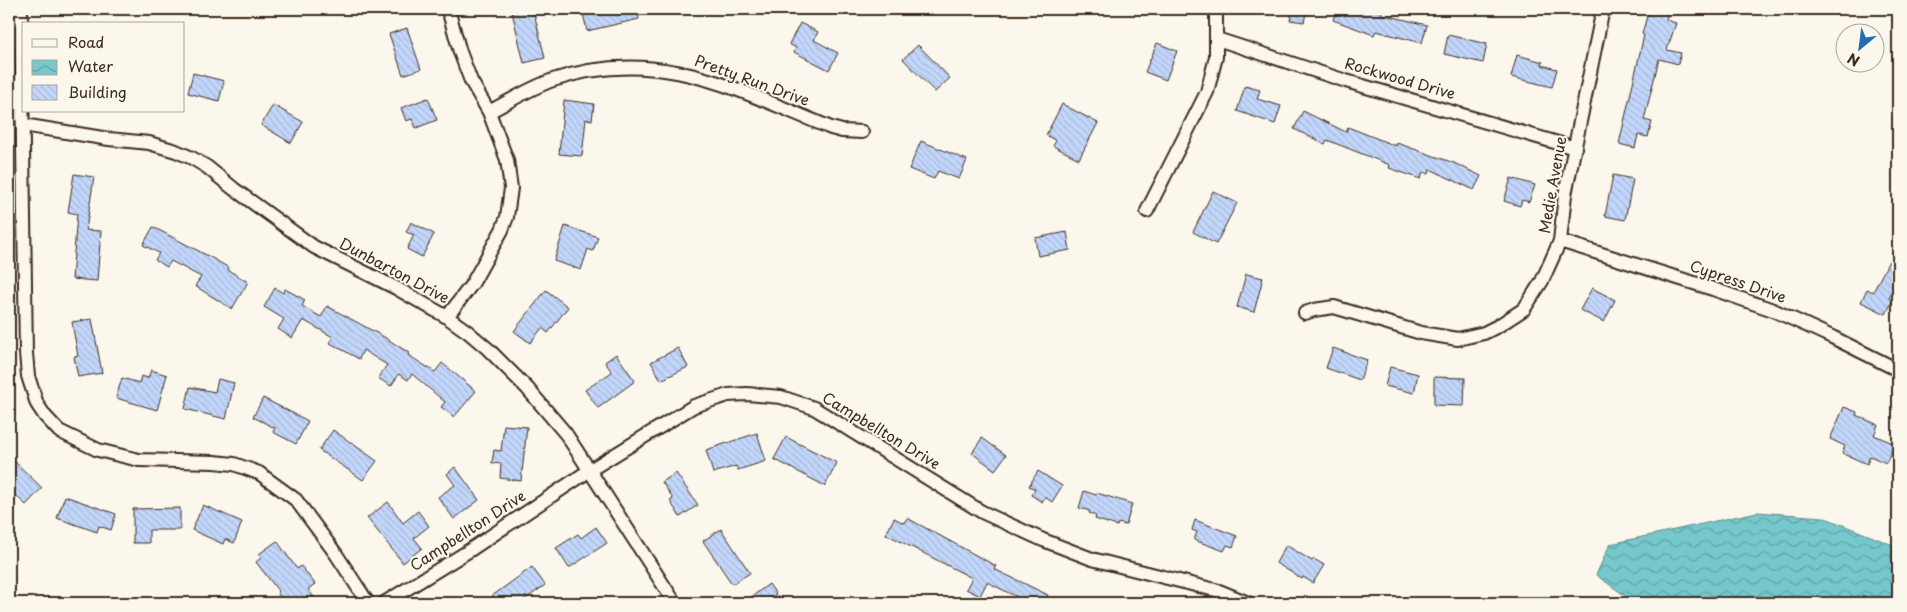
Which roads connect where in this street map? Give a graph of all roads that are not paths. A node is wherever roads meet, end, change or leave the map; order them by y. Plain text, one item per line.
1 (21, 9) edge
2 (448, 9) edge
3 (1216, 9) edge
4 (1603, 9) edge
5 (1217, 39) junction
6 (22, 67) edge
7 (23, 112) edge
8 (488, 112) junction
9 (23, 125) junction
10 (862, 132) dead end
11 (1575, 148) junction
12 (1147, 211) dead end
13 (1560, 242) junction
14 (1305, 313) dead end
15 (447, 317) junction
16 (1898, 370) edge
17 (590, 470) junction
18 (368, 603) edge
19 (384, 603) edge
20 (675, 603) edge
21 (1248, 603) edge

1 - 6 street
2 - 8 street
3 - 5 street
4 - 11 street, Medie Avenue
5 - 11 street, Rockwood Drive
5 - 12 street
7 - 9 street
8 - 10 street, Pretty Run Drive
8 - 15 street
9 - 15 street, Dunbarton Drive
9 - 18 street
11 - 13 street, Medie Avenue
13 - 14 street, Medie Avenue
13 - 16 street, Cypress Drive
15 - 17 street, Dunbarton Drive
17 - 19 street, Campbellton Drive
17 - 20 street, Dunbarton Drive
17 - 21 street, Campbellton Drive

